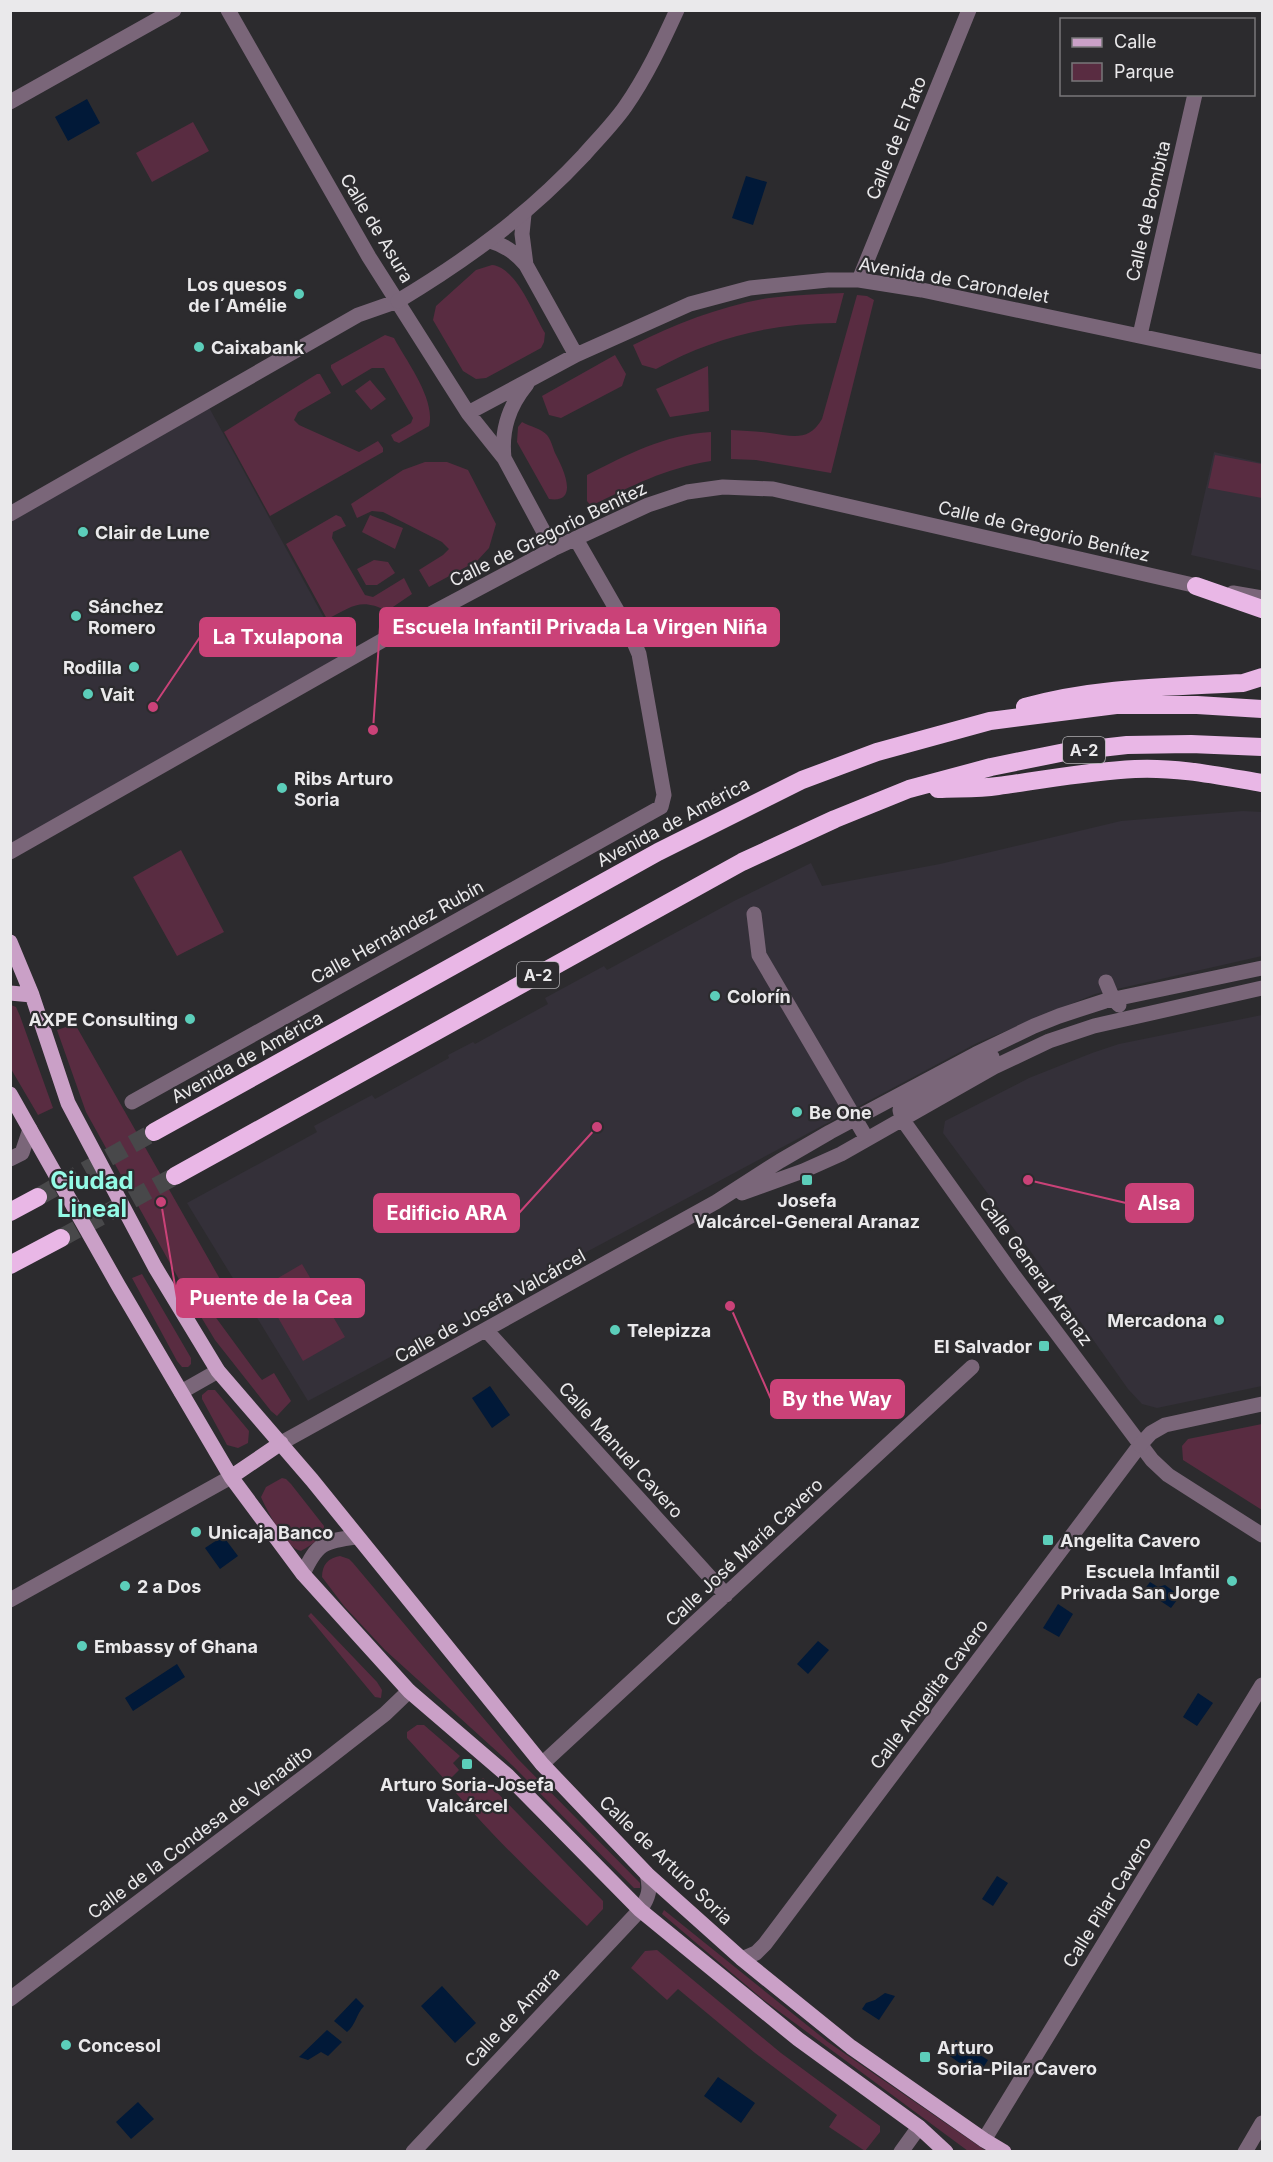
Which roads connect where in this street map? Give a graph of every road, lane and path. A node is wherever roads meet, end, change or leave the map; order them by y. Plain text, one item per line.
1 (174, 10) edge
2 (228, 10) edge
3 (677, 10) edge
4 (969, 10) edge
5 (1195, 96) edge
6 (10, 102) edge
7 (524, 214) junction
8 (490, 241) junction
9 (526, 265) junction
10 (860, 280) junction
11 (398, 301) junction
12 (1140, 335) junction
13 (576, 355) junction
14 (1263, 362) edge
15 (531, 379) junction
16 (468, 413) junction
17 (504, 458) junction
18 (10, 514) edge
19 (576, 539) junction
20 (553, 549) junction
21 (1196, 586) junction
22 (1263, 598) edge
23 (1263, 609) edge
24 (1263, 676) edge
25 (1263, 709) edge
26 (990, 721) junction
27 (1263, 747) edge
28 (1263, 783) edge
29 (909, 789) junction
30 (10, 852) edge
31 (754, 914) dead end
32 (10, 942) edge
33 (1263, 968) edge
34 (1212, 978) junction
35 (1263, 979) edge
36 (1263, 988) edge
37 (10, 993) edge
38 (32, 995) junction
39 (1211, 999) junction
40 (1109, 1000) junction
41 (1016, 1034) junction
42 (1034, 1048) junction
43 (10, 1094) edge
44 (132, 1102) dead end
45 (855, 1119) junction
46 (902, 1119) junction
47 (30, 1130) junction
48 (154, 1132) tunnel mouth
49 (867, 1139) junction
50 (10, 1159) edge
51 (175, 1176) tunnel mouth
52 (38, 1197) tunnel mouth
53 (716, 1202) junction
54 (10, 1212) edge
55 (61, 1238) tunnel mouth
56 (10, 1265) edge
57 (487, 1331) junction
58 (972, 1367) dead end
59 (218, 1371) junction
60 (181, 1392) junction
61 (1263, 1404) edge
62 (281, 1443) junction
63 (1140, 1445) junction
64 (231, 1477) junction
65 (1263, 1535) edge
66 (356, 1537) junction
67 (303, 1574) junction
68 (726, 1595) junction
69 (10, 1600) edge
70 (1263, 1685) edge
71 (409, 1691) junction
72 (542, 1764) junction
73 (647, 1874) junction
74 (640, 1910) junction
75 (742, 1959) junction
76 (10, 1999) edge
77 (1263, 2123) edge
78 (919, 2127) junction
79 (984, 2139) junction
80 (413, 2151) edge
81 (901, 2151) edge
82 (946, 2151) edge
83 (1004, 2151) edge
84 (1245, 2151) edge

1 - 6 street
2 - 11 street, Calle de Asura
3 - 7 street
4 - 10 street, Calle de El Tato
5 - 12 street, Calle de Bombita
7 - 8 street
7 - 9 street
8 - 9 street
8 - 11 street
9 - 13 street
10 - 12 street, Avenida de Carondelet
10 - 13 street, Avenida de Carondelet
11 - 16 street, Calle de Asura
11 - 18 street
12 - 14 street, Avenida de Carondelet
13 - 15 street, Avenida de Carondelet
15 - 16 street, Avenida de Carondelet
15 - 17 street
16 - 17 street, Calle de Asura
17 - 20 street, Calle de Asura
19 - 20 street, Calle de Gregorio Benítez
19 - 21 street, Calle de Gregorio Benítez
19 - 44 street, Calle Hernández Rubín
20 - 30 street, Calle de Gregorio Benítez
21 - 22 street, Calle de Gregorio Benítez
21 - 23 highway
24 - 26 highway
25 - 26 highway, Avenida de América / A-2
26 - 48 highway, Avenida de América / A-2
27 - 29 highway, A-2
28 - 29 highway
29 - 51 highway, A-2
31 - 45 street
32 - 38 main road, Calle de Arturo Soria
33 - 34 street, Calle de Josefa Valcárcel
34 - 35 street, Calle de Josefa Valcárcel
34 - 40 street, Calle de Josefa Valcárcel
36 - 39 street, Calle de Josefa Valcárcel
37 - 38 main road
38 - 59 main road, Calle de Arturo Soria
39 - 40 street, Calle de Josefa Valcárcel
39 - 42 street, Calle de Josefa Valcárcel
40 - 41 street, Calle de Josefa Valcárcel
40 - 42 street, Calle de Josefa Valcárcel
41 - 45 street, Calle de Josefa Valcárcel
41 - 46 street, Calle de Josefa Valcárcel
42 - 46 street, Calle de Josefa Valcárcel
43 - 47 main road
45 - 49 street
45 - 53 street, Calle de Josefa Valcárcel
46 - 49 street, Calle de Josefa Valcárcel
46 - 63 street, Calle General Aranaz
47 - 50 street
47 - 60 main road
49 - 53 street, Calle de Josefa Valcárcel
52 - 54 highway
53 - 57 street, Calle de Josefa Valcárcel
55 - 56 highway
57 - 62 street, Calle de Josefa Valcárcel
57 - 68 street, Calle Manuel Cavero
58 - 68 street, Calle José María Cavero
59 - 60 street
59 - 62 main road, Calle de Arturo Soria
60 - 64 main road
61 - 63 street, Calle Angelita Cavero
62 - 64 main road
62 - 66 main road, Calle de Arturo Soria
63 - 65 street, Calle General Aranaz
63 - 75 street, Calle Angelita Cavero
64 - 67 main road
64 - 69 street
66 - 67 street
66 - 72 main road, Calle de Arturo Soria
67 - 71 main road
68 - 72 street, Calle José María Cavero
70 - 79 street, Calle Pilar Cavero
71 - 74 main road
71 - 76 street, Calle de la Condesa de Venadito
72 - 73 main road, Calle de Arturo Soria
73 - 74 street
73 - 75 main road, Calle de Arturo Soria
74 - 78 main road
74 - 80 street, Calle de Amara
75 - 79 main road, Calle de Arturo Soria
77 - 84 street
78 - 81 street
78 - 82 main road
79 - 83 main road, Calle de Arturo Soria

